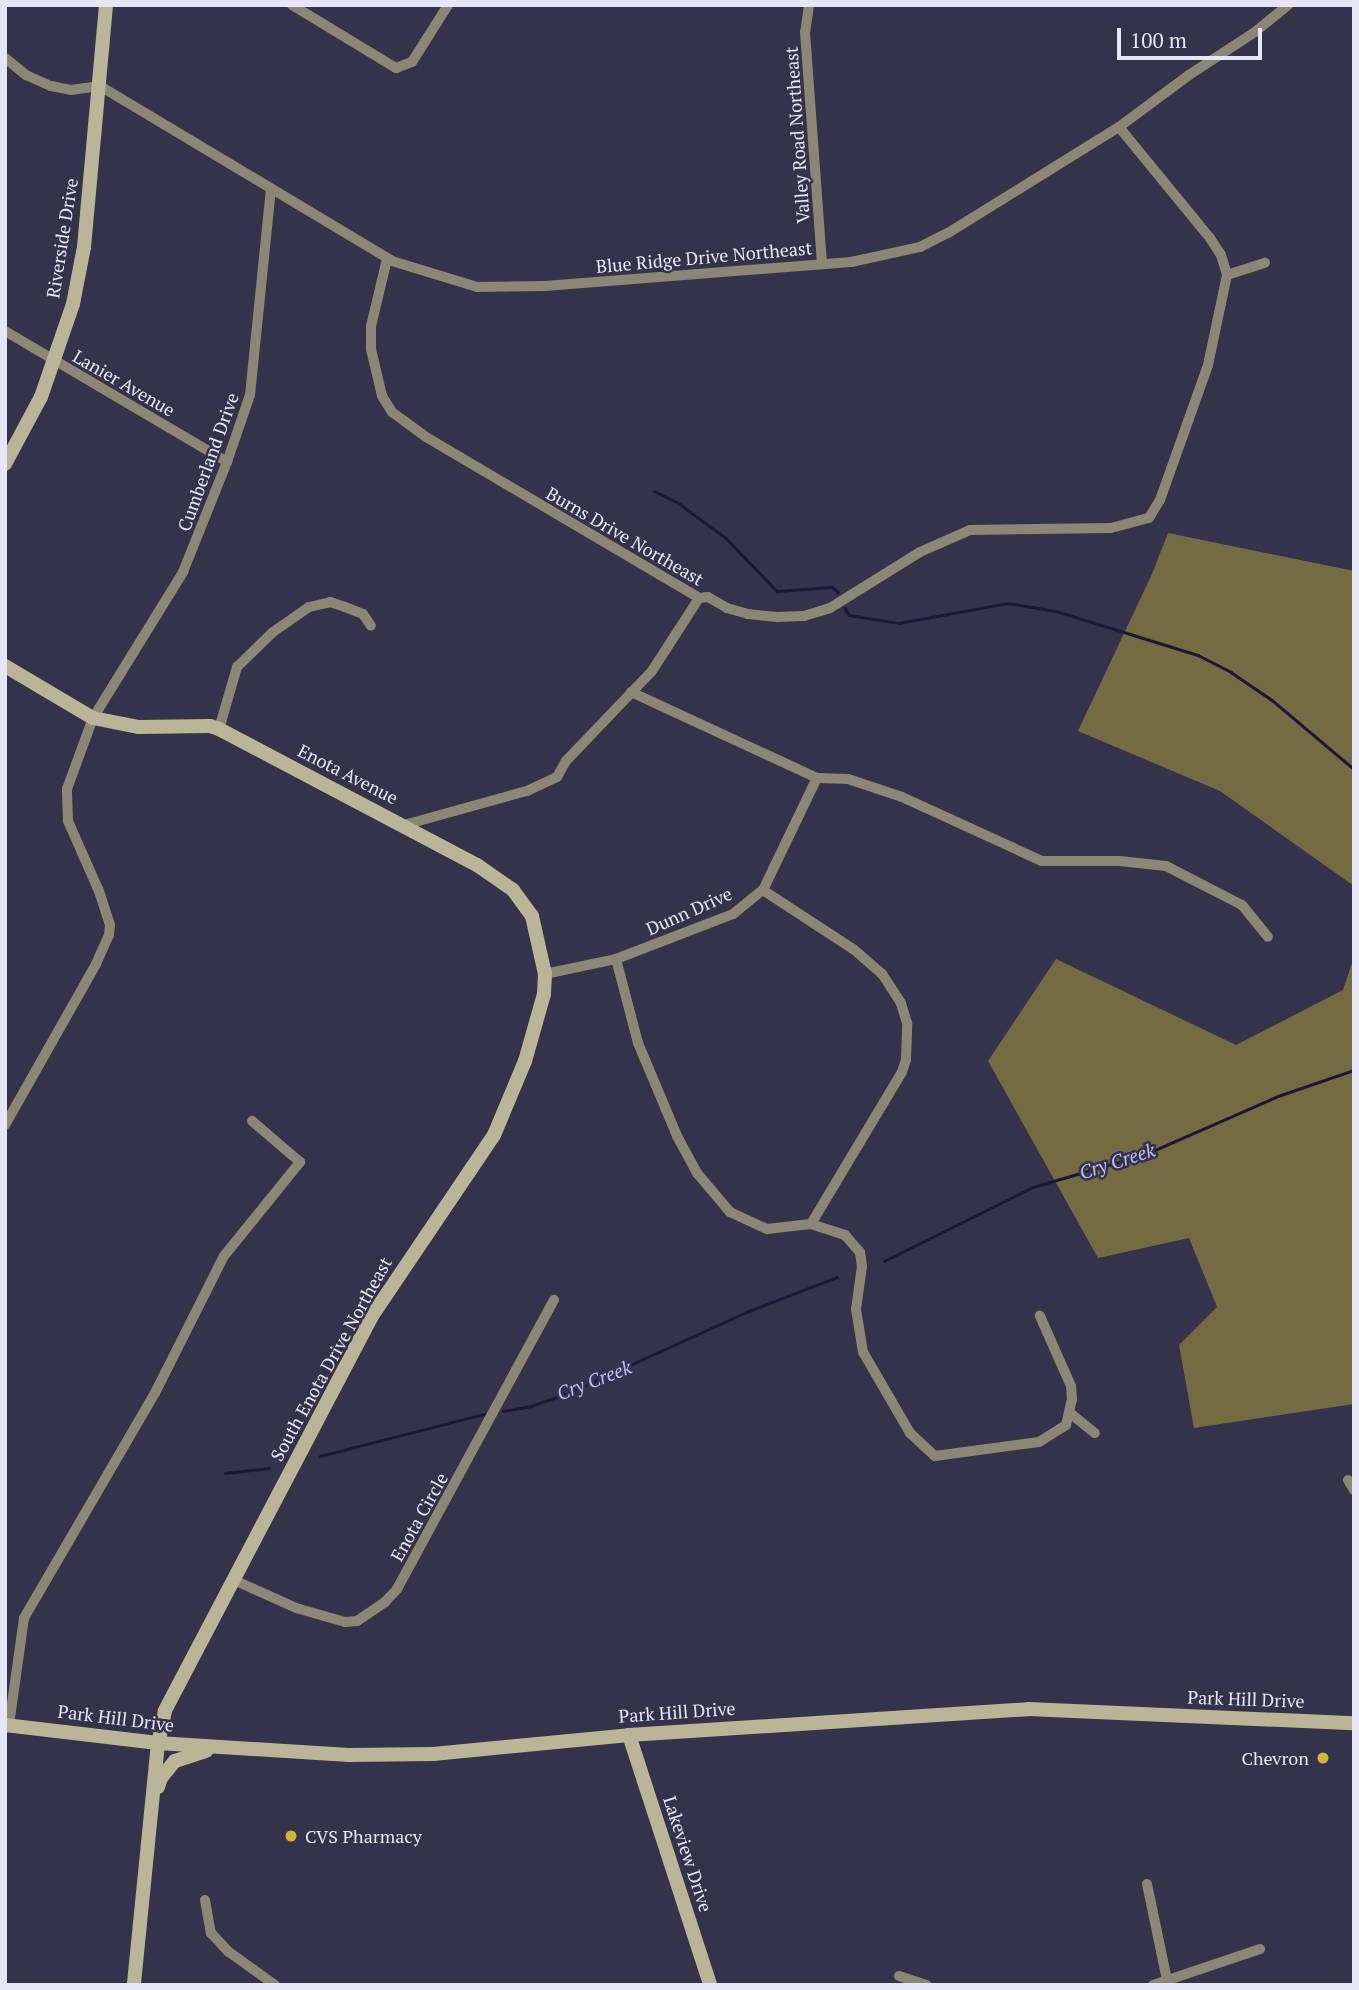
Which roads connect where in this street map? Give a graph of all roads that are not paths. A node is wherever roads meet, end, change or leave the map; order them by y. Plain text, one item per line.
1 (106, 5) edge
2 (292, 5) edge
3 (448, 5) edge
4 (809, 5) edge
5 (1288, 5) edge
6 (5, 58) edge
7 (100, 86) junction
8 (1119, 127) junction
9 (271, 190) junction
10 (387, 259) junction
11 (822, 263) junction
12 (1265, 263) dead end
13 (1227, 275) junction
14 (5, 331) edge
15 (52, 360) junction
16 (227, 461) junction
17 (5, 464) edge
18 (699, 598) junction
19 (371, 626) dead end
20 (5, 666) edge
21 (631, 692) junction
22 (93, 718) junction
23 (219, 729) junction
24 (817, 778) junction
25 (404, 825) junction
26 (764, 890) junction
27 (1268, 937) dead end
28 (616, 959) junction
29 (545, 974) junction
30 (252, 1121) dead end
31 (5, 1125) edge
32 (811, 1223) junction
33 (554, 1300) dead end
34 (1040, 1316) dead end
35 (1070, 1413) junction
36 (1095, 1433) dead end
37 (1348, 1480) dead end
38 (1354, 1490) edge
39 (236, 1581) junction
40 (1354, 1723) edge
41 (7, 1725) edge
42 (629, 1735) junction
43 (158, 1743) junction
44 (216, 1748) junction
45 (154, 1801) junction
46 (1147, 1884) dead end
47 (205, 1900) dead end
48 (1260, 1949) dead end
49 (899, 1976) dead end
50 (1167, 1980) junction
51 (134, 1985) edge
52 (275, 1985) edge
53 (710, 1985) edge
54 (927, 1985) edge
55 (1153, 1985) edge

1 - 7 street, Riverside Drive
2 - 3 street
4 - 11 street, Valley Road Northeast
5 - 8 street, Blue Ridge Drive Northeast
6 - 7 street
7 - 9 street, Blue Ridge Drive Northeast
7 - 15 street, Riverside Drive
8 - 11 street, Blue Ridge Drive Northeast
8 - 13 street
9 - 10 street, Blue Ridge Drive Northeast
9 - 16 street, Cumberland Drive
10 - 11 street, Blue Ridge Drive Northeast
10 - 18 street, Burns Drive Northeast
12 - 13 street
13 - 18 street, Burns Drive Northeast
14 - 15 street, Lanier Avenue
15 - 16 street, Lanier Avenue
15 - 17 street, Riverside Drive
16 - 22 street, Cumberland Drive
18 - 21 street, Enota Avenue
19 - 23 street
20 - 22 street, Enota Avenue
21 - 24 street
21 - 25 street, Enota Avenue
22 - 23 street, Enota Avenue
22 - 31 street, Cumberland Drive
23 - 25 street, Enota Avenue
24 - 26 street, Dunn Drive
24 - 27 street
25 - 29 street, South Enota Drive Northeast
26 - 28 street, Dunn Drive
26 - 32 street
28 - 29 street, Dunn Drive
28 - 32 street
29 - 39 street, South Enota Drive Northeast
30 - 41 street
32 - 35 street
33 - 39 street, Enota Circle
34 - 35 street
35 - 36 street
37 - 38 street
39 - 43 street, South Enota Drive Northeast
40 - 42 street, Park Hill Drive
41 - 43 street, Park Hill Drive
42 - 44 street, Park Hill Drive
42 - 53 street, Lakeview Drive
43 - 44 street, Park Hill Drive
43 - 45 street, South Enota Drive Northeast
44 - 45 street
45 - 51 street, South Enota Drive Northeast
46 - 50 street
47 - 52 street
48 - 50 street
49 - 54 street
50 - 55 street

